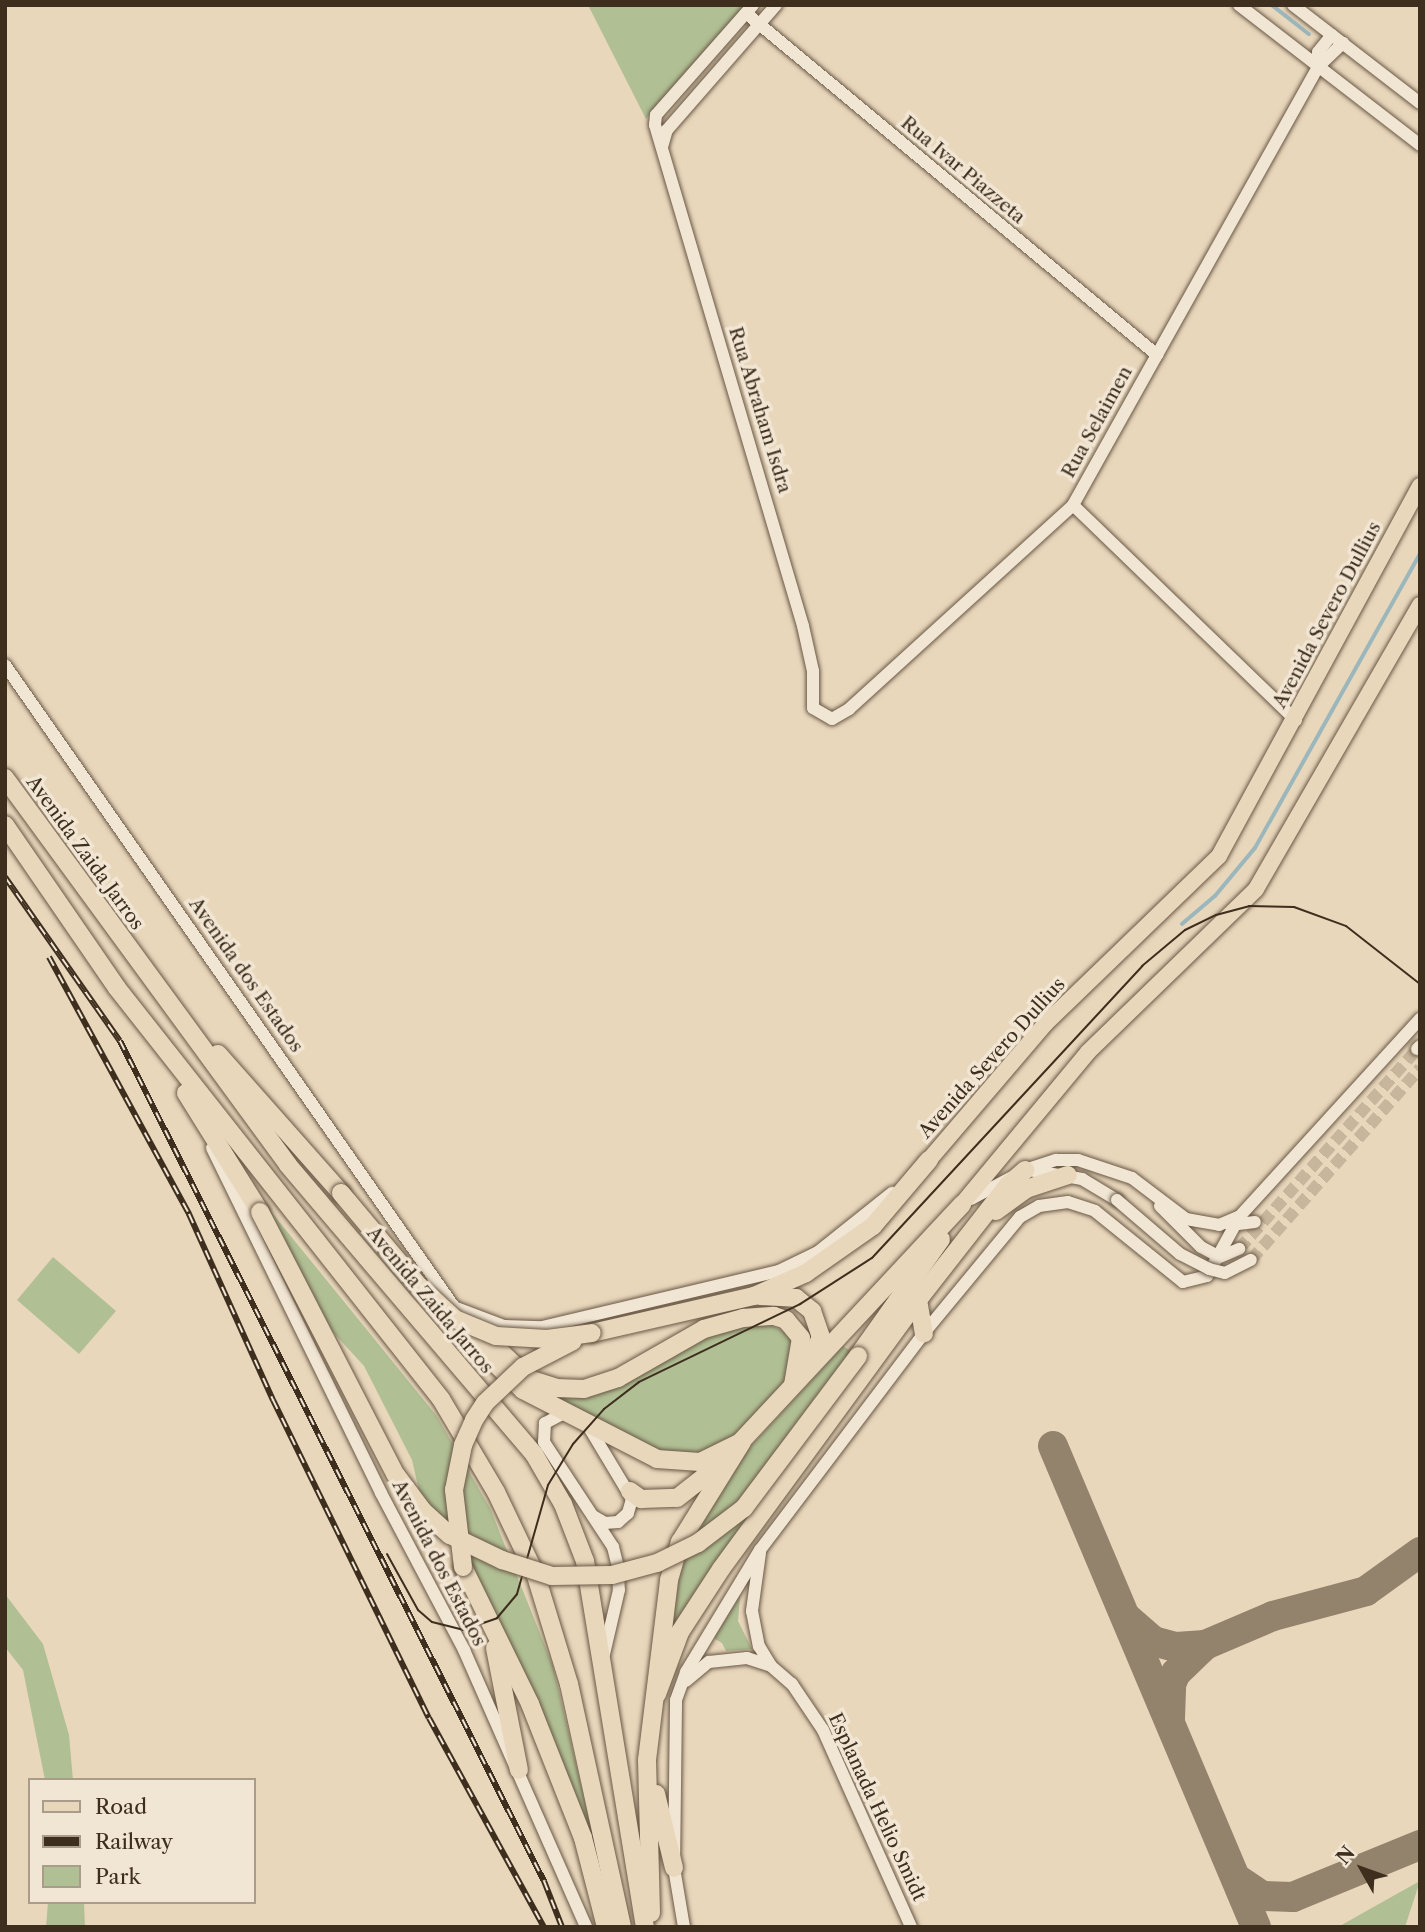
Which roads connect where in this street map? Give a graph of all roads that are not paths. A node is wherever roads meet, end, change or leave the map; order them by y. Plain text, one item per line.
1 (776, 5) edge
2 (1239, 5) edge
3 (1293, 5) edge
4 (749, 9) edge
5 (759, 25) junction
6 (1332, 35) junction
7 (1343, 43) junction
8 (1318, 67) junction
9 (1420, 103) edge
10 (1420, 145) edge
11 (662, 148) junction
12 (1157, 355) junction
13 (1420, 486) edge
14 (1073, 505) junction
15 (1420, 605) edge
16 (5, 666) edge
17 (821, 716) joint
18 (1296, 719) junction
19 (5, 778) edge
20 (5, 825) edge
21 (153, 983) junction
22 (117, 988) junction
23 (1420, 1019) edge
24 (194, 1106) junction
25 (929, 1160) junction
26 (1025, 1170) junction
27 (1068, 1175) junction
28 (1151, 1195) junction
29 (962, 1205) junction
30 (1238, 1221) junction
31 (1255, 1222) dead end
32 (971, 1231) junction
33 (1239, 1250) tunnel mouth
34 (1220, 1257) junction
35 (1251, 1260) tunnel mouth
36 (754, 1296) junction
37 (918, 1300) junction
38 (454, 1307) junction
39 (592, 1333) junction
40 (924, 1333) junction
41 (791, 1391) junction
42 (578, 1415) junction
43 (742, 1442) junction
44 (630, 1492) junction
45 (593, 1516) junction
46 (760, 1550) junction
47 (491, 1624) junction
48 (603, 1654) junction
49 (771, 1666) junction
50 (657, 1694) junction
51 (676, 1700) junction
52 (647, 1760) junction
53 (519, 1770) junction
54 (674, 1868) junction
55 (586, 1927) edge
56 (606, 1927) edge
57 (622, 1927) edge
58 (645, 1927) edge
59 (652, 1927) edge
60 (684, 1927) edge
61 (911, 1927) edge

1 - 5 street
2 - 8 street
3 - 6 street
4 - 5 street, Rua Ivar Piazzeta
4 - 11 street, Rua Abraham Isdra
5 - 11 street
5 - 12 street, Rua Ivar Piazzeta
6 - 7 street
6 - 8 street, Rua Selaimen
7 - 8 street, Rua Selaimen
7 - 9 street
8 - 10 street
8 - 12 street, Rua Selaimen
11 - 17 street, Rua Abraham Isdra
12 - 14 street, Rua Selaimen
13 - 18 main road, Avenida Severo Dullius
14 - 17 street, Rua Selaimen
14 - 18 street
15 - 29 main road
16 - 38 street, Avenida dos Estados
18 - 25 main road, Avenida Severo Dullius
19 - 21 highway, Avenida Zaida Jarros
20 - 22 highway
21 - 39 highway, bridge
21 - 48 highway, Avenida Zaida Jarros
22 - 24 highway
22 - 57 highway
23 - 30 street
24 - 29 highway, bridge
24 - 53 street, Avenida dos Estados
25 - 36 highway
25 - 38 street, Avenida Severo Dullius
26 - 27 street
26 - 28 street
26 - 29 street
26 - 32 highway
27 - 32 highway
27 - 35 street, bridge
28 - 30 street
28 - 34 street
29 - 41 highway
30 - 31 street
30 - 34 street
32 - 37 highway
33 - 34 street
34 - 40 street
36 - 39 highway
36 - 41 highway
37 - 40 highway
37 - 50 highway
38 - 41 highway
38 - 42 highway
39 - 47 highway, bridge
40 - 46 street
41 - 43 highway
42 - 43 highway
42 - 44 street
42 - 45 street
43 - 44 highway
43 - 50 highway
44 - 45 street
45 - 48 street
46 - 49 street
46 - 51 street
47 - 53 highway
47 - 56 highway
48 - 58 highway, Avenida Zaida Jarros
49 - 51 street
49 - 61 street, Esplanada Helio Smidt
50 - 52 highway
51 - 54 street
52 - 54 highway
52 - 59 highway
53 - 55 street, Avenida dos Estados
54 - 60 street

